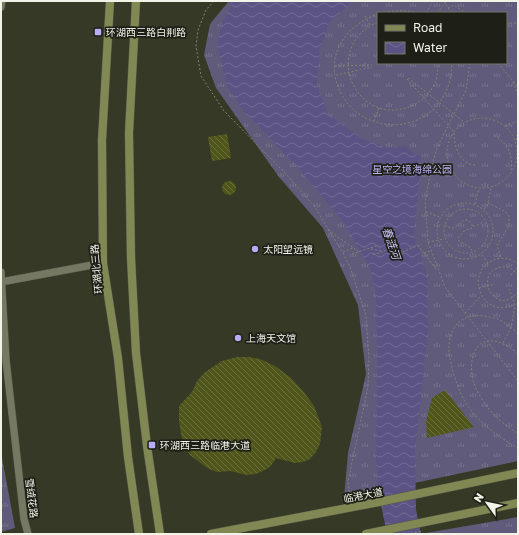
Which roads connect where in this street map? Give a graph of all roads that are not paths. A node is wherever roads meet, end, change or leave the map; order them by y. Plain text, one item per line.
1 (2, 1) edge
2 (110, 1) edge
3 (136, 1) edge
4 (1, 7) edge
5 (103, 263) junction
6 (1, 272) edge
7 (1, 282) edge
8 (518, 473) edge
9 (518, 503) edge
10 (28, 534) edge
11 (139, 534) edge
12 (160, 534) edge
13 (211, 534) edge
14 (366, 534) edge

1 - 4 street
2 - 5 main road, 环湖北三路
3 - 12 main road
5 - 7 street
5 - 11 main road, 环湖北三路
6 - 7 street, 雪绒花路
7 - 10 street, 雪绒花路
8 - 13 main road, 临港大道
9 - 14 main road

